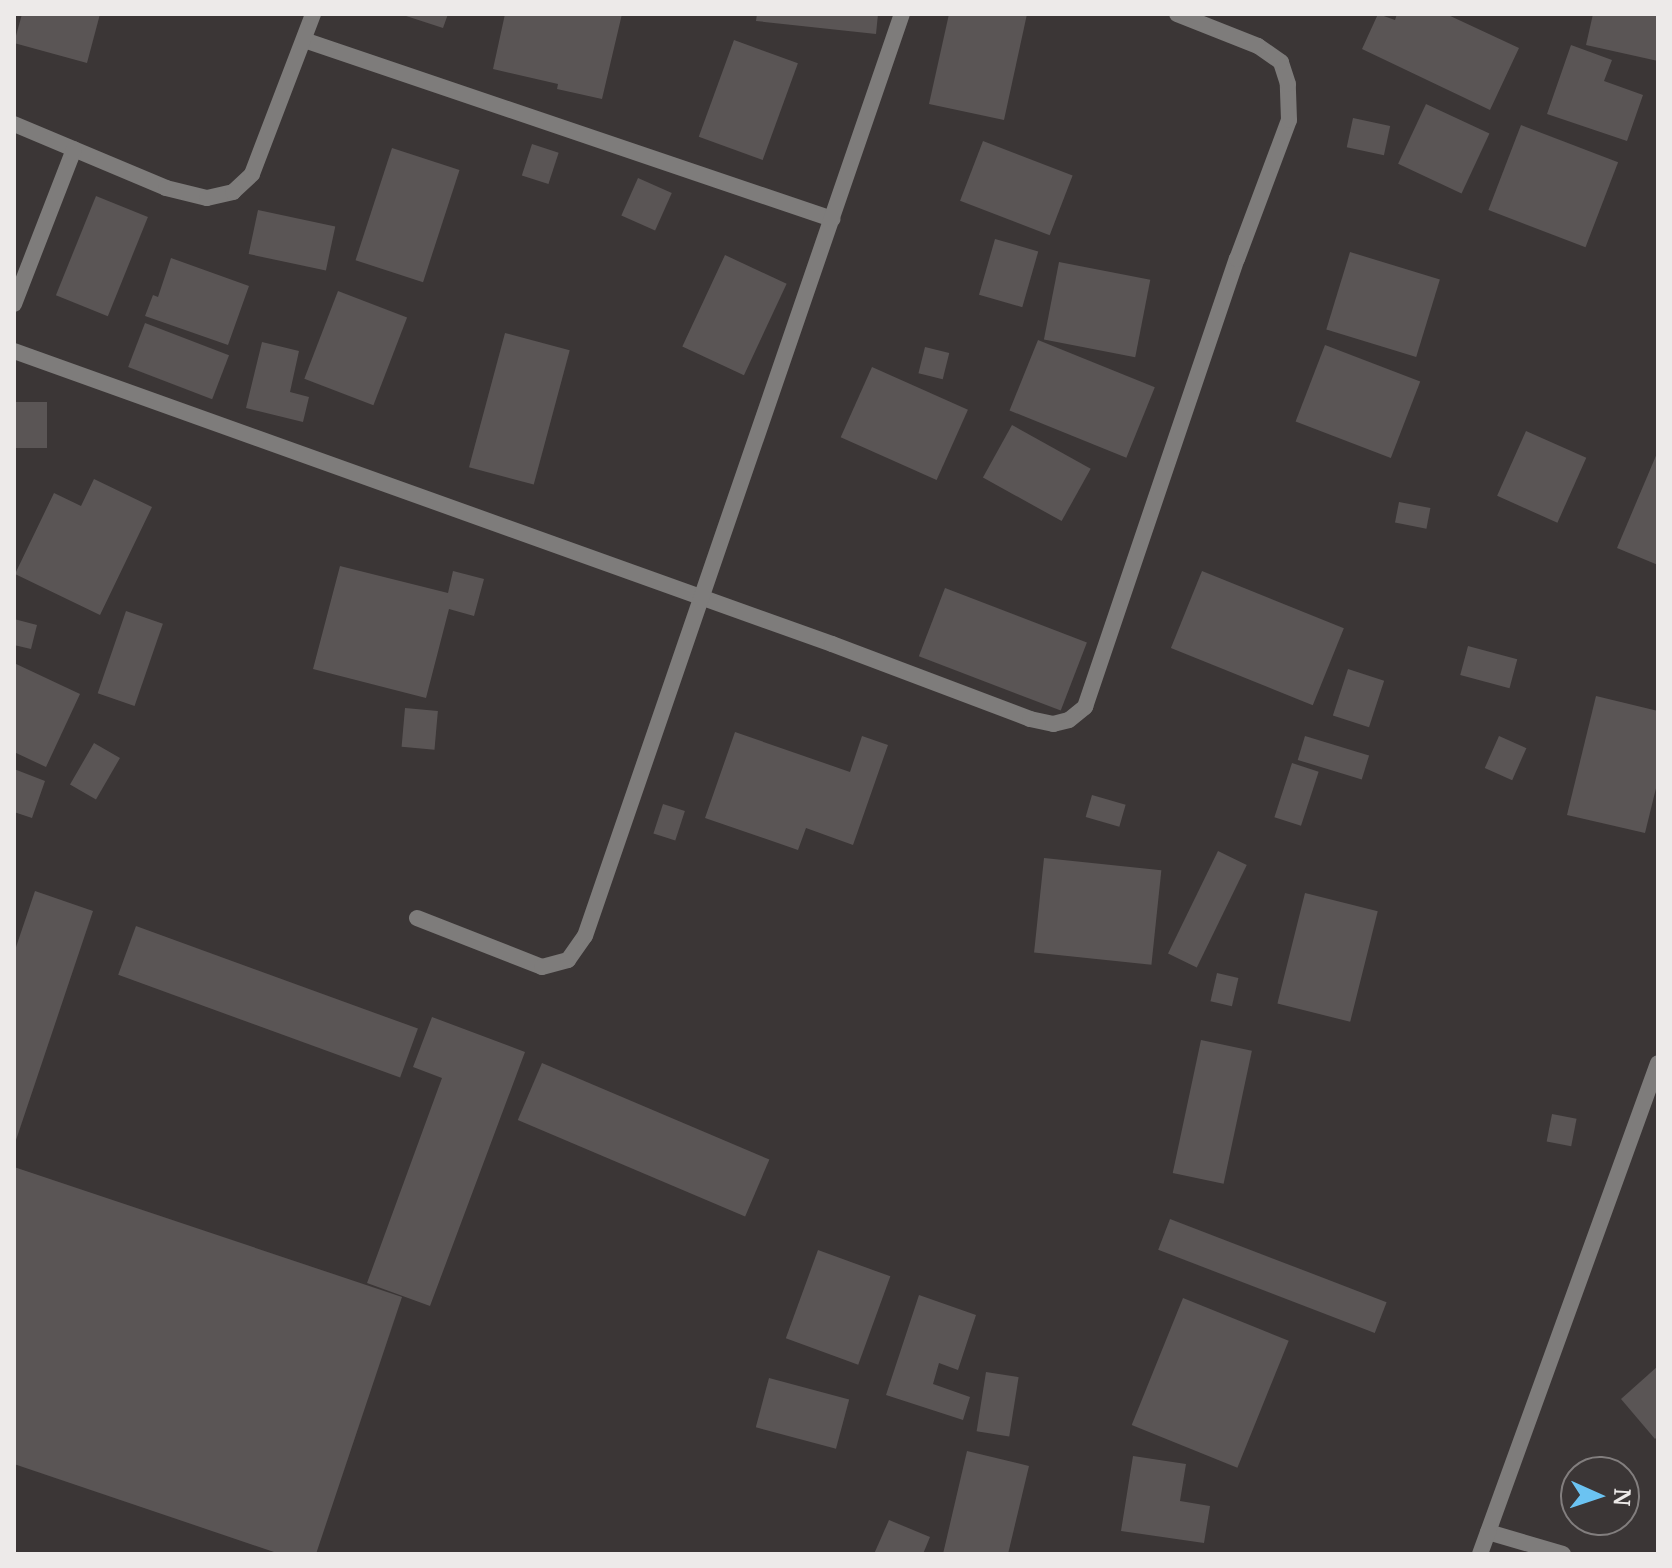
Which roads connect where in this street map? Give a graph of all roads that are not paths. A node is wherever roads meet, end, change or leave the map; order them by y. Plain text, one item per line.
1 (313, 14) edge
2 (902, 14) edge
3 (1177, 14) edge
4 (304, 40) junction
5 (14, 124) edge
6 (74, 149) junction
7 (832, 219) junction
8 (14, 304) edge
9 (14, 351) edge
10 (703, 598) junction
11 (417, 918) dead end
12 (1658, 1063) edge
13 (1488, 1532) junction
14 (1480, 1554) edge
15 (1563, 1554) edge

1 - 4 street
2 - 7 street
3 - 10 street
4 - 6 street
4 - 7 street
5 - 6 street
6 - 8 street
7 - 10 street
9 - 10 street
10 - 11 street
12 - 13 street
13 - 14 street
13 - 15 street

